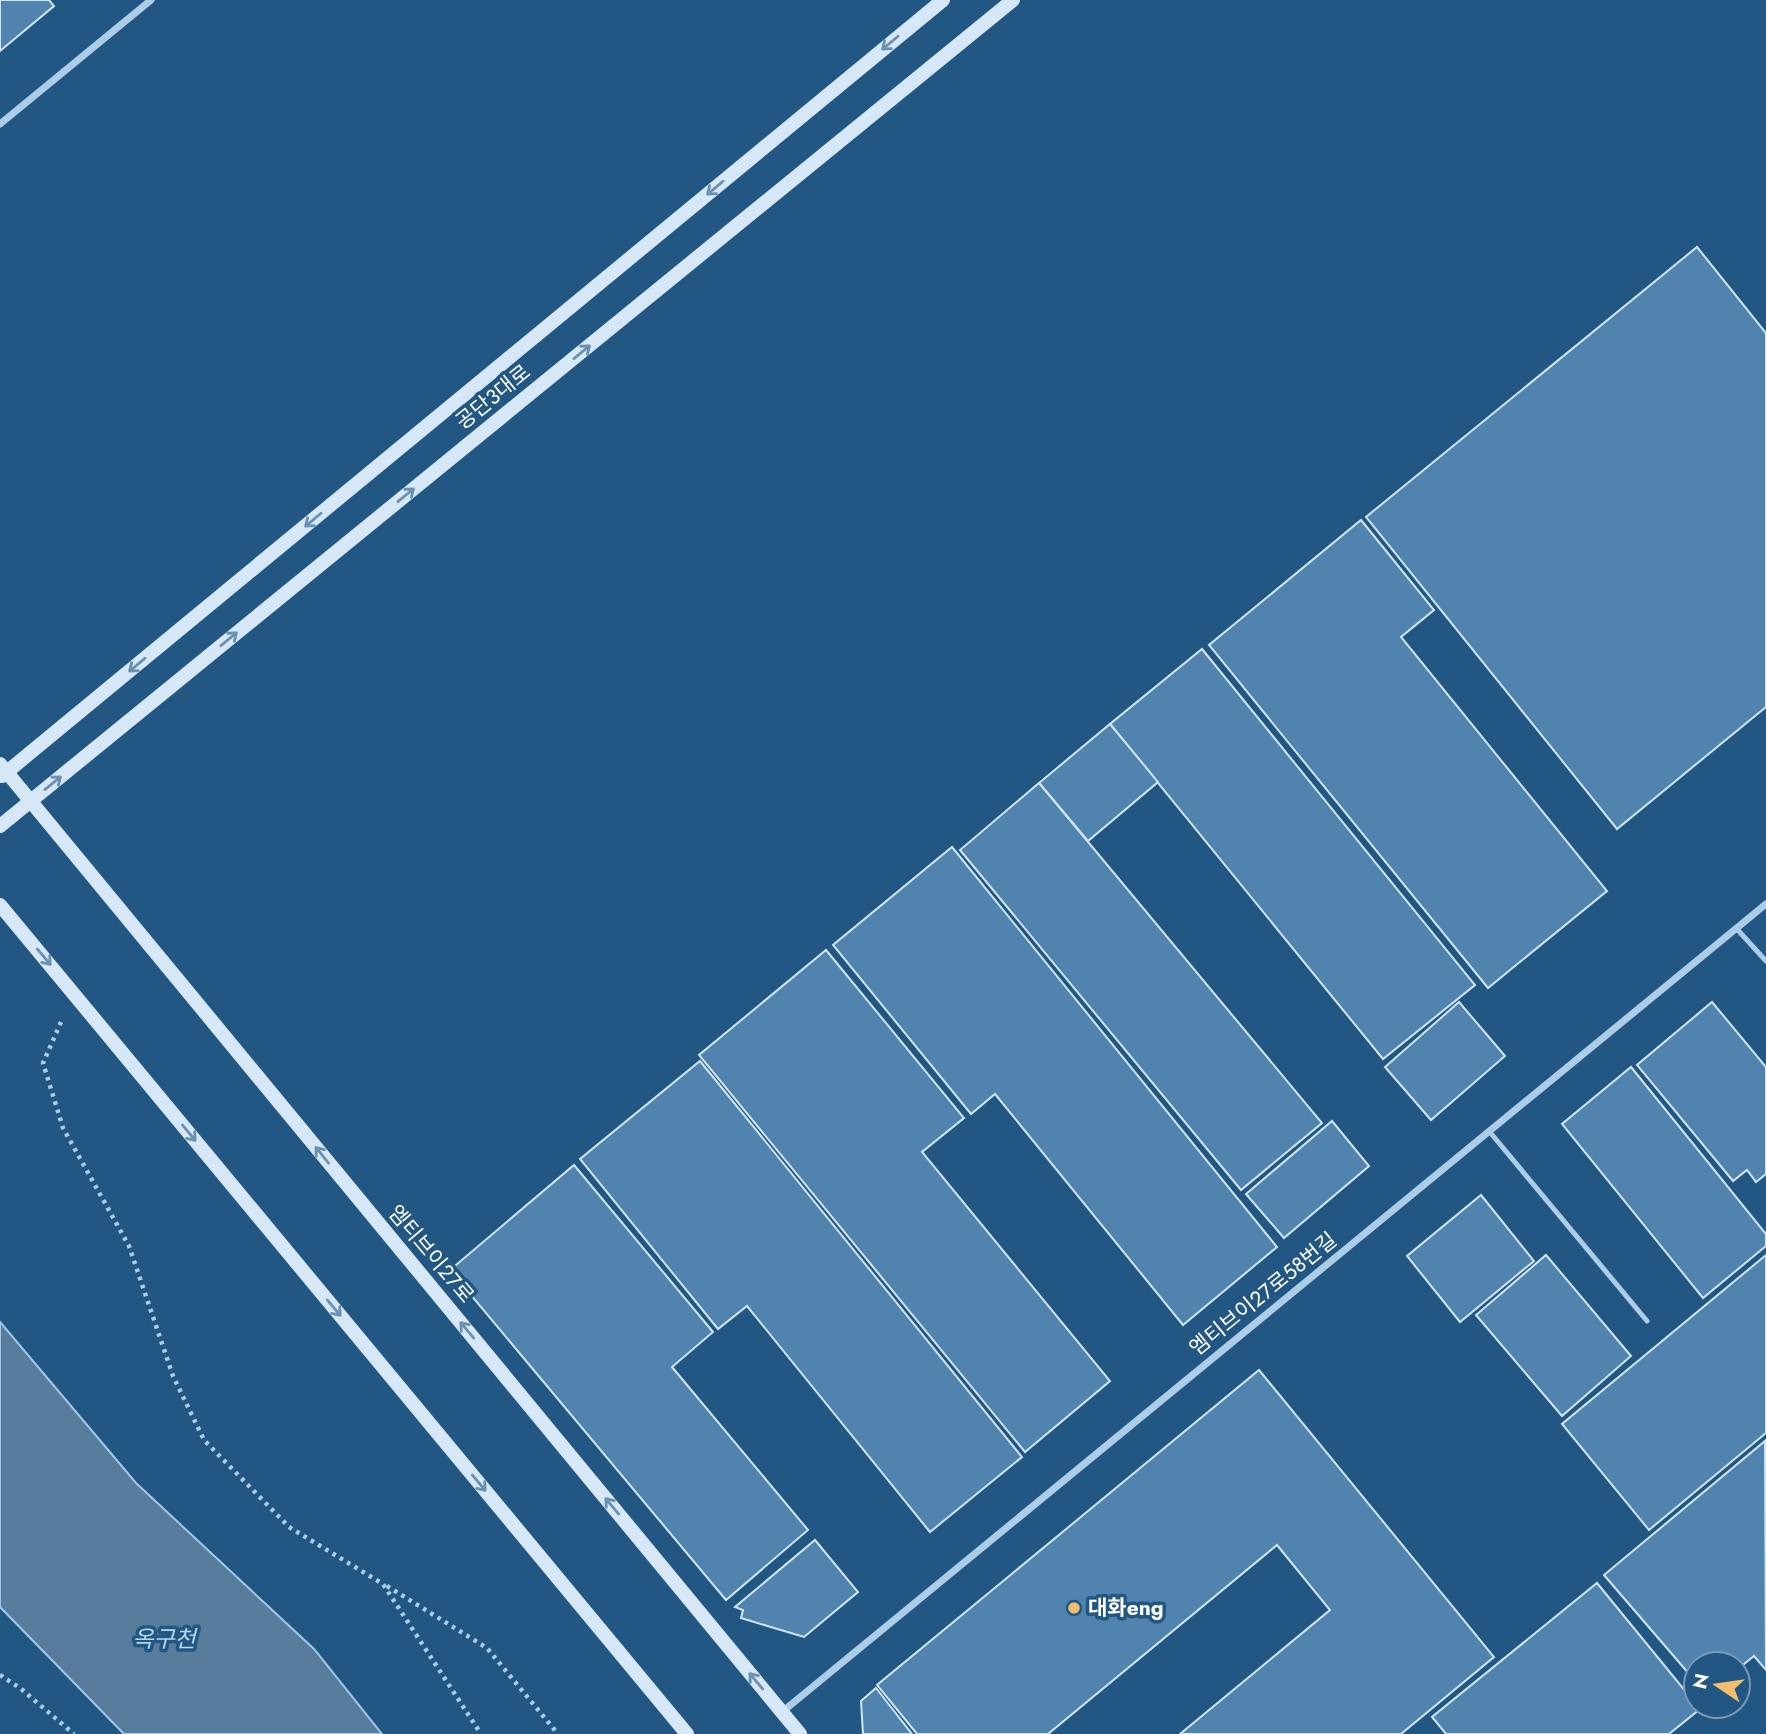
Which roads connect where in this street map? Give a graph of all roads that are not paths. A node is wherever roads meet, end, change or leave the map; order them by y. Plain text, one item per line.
1 (151, 0) edge
2 (943, 0) edge
3 (1013, 0) edge
4 (0, 124) edge
5 (2, 771) edge
6 (31, 801) junction
7 (0, 826) edge
8 (1766, 904) edge
9 (0, 905) edge
10 (1736, 928) junction
11 (1766, 961) edge
12 (1489, 1131) junction
13 (1647, 1321) dead end
14 (782, 1712) junction
15 (687, 1734) edge
16 (800, 1734) edge

1 - 4 street
2 -> 5 main road, 공단3대로
6 -> 3 main road, 공단3대로
5 - 6 main road, 엠티브이27로
6 - 7 main road, 공단3대로
14 -> 6 main road, 엠티브이27로
8 - 10 street, 엠티브이27로58번길
9 -> 15 main road
10 - 11 lane
10 - 12 street, 엠티브이27로58번길
12 - 13 lane
12 - 14 street, 엠티브이27로58번길
14 - 16 main road, 엠티브이27로

